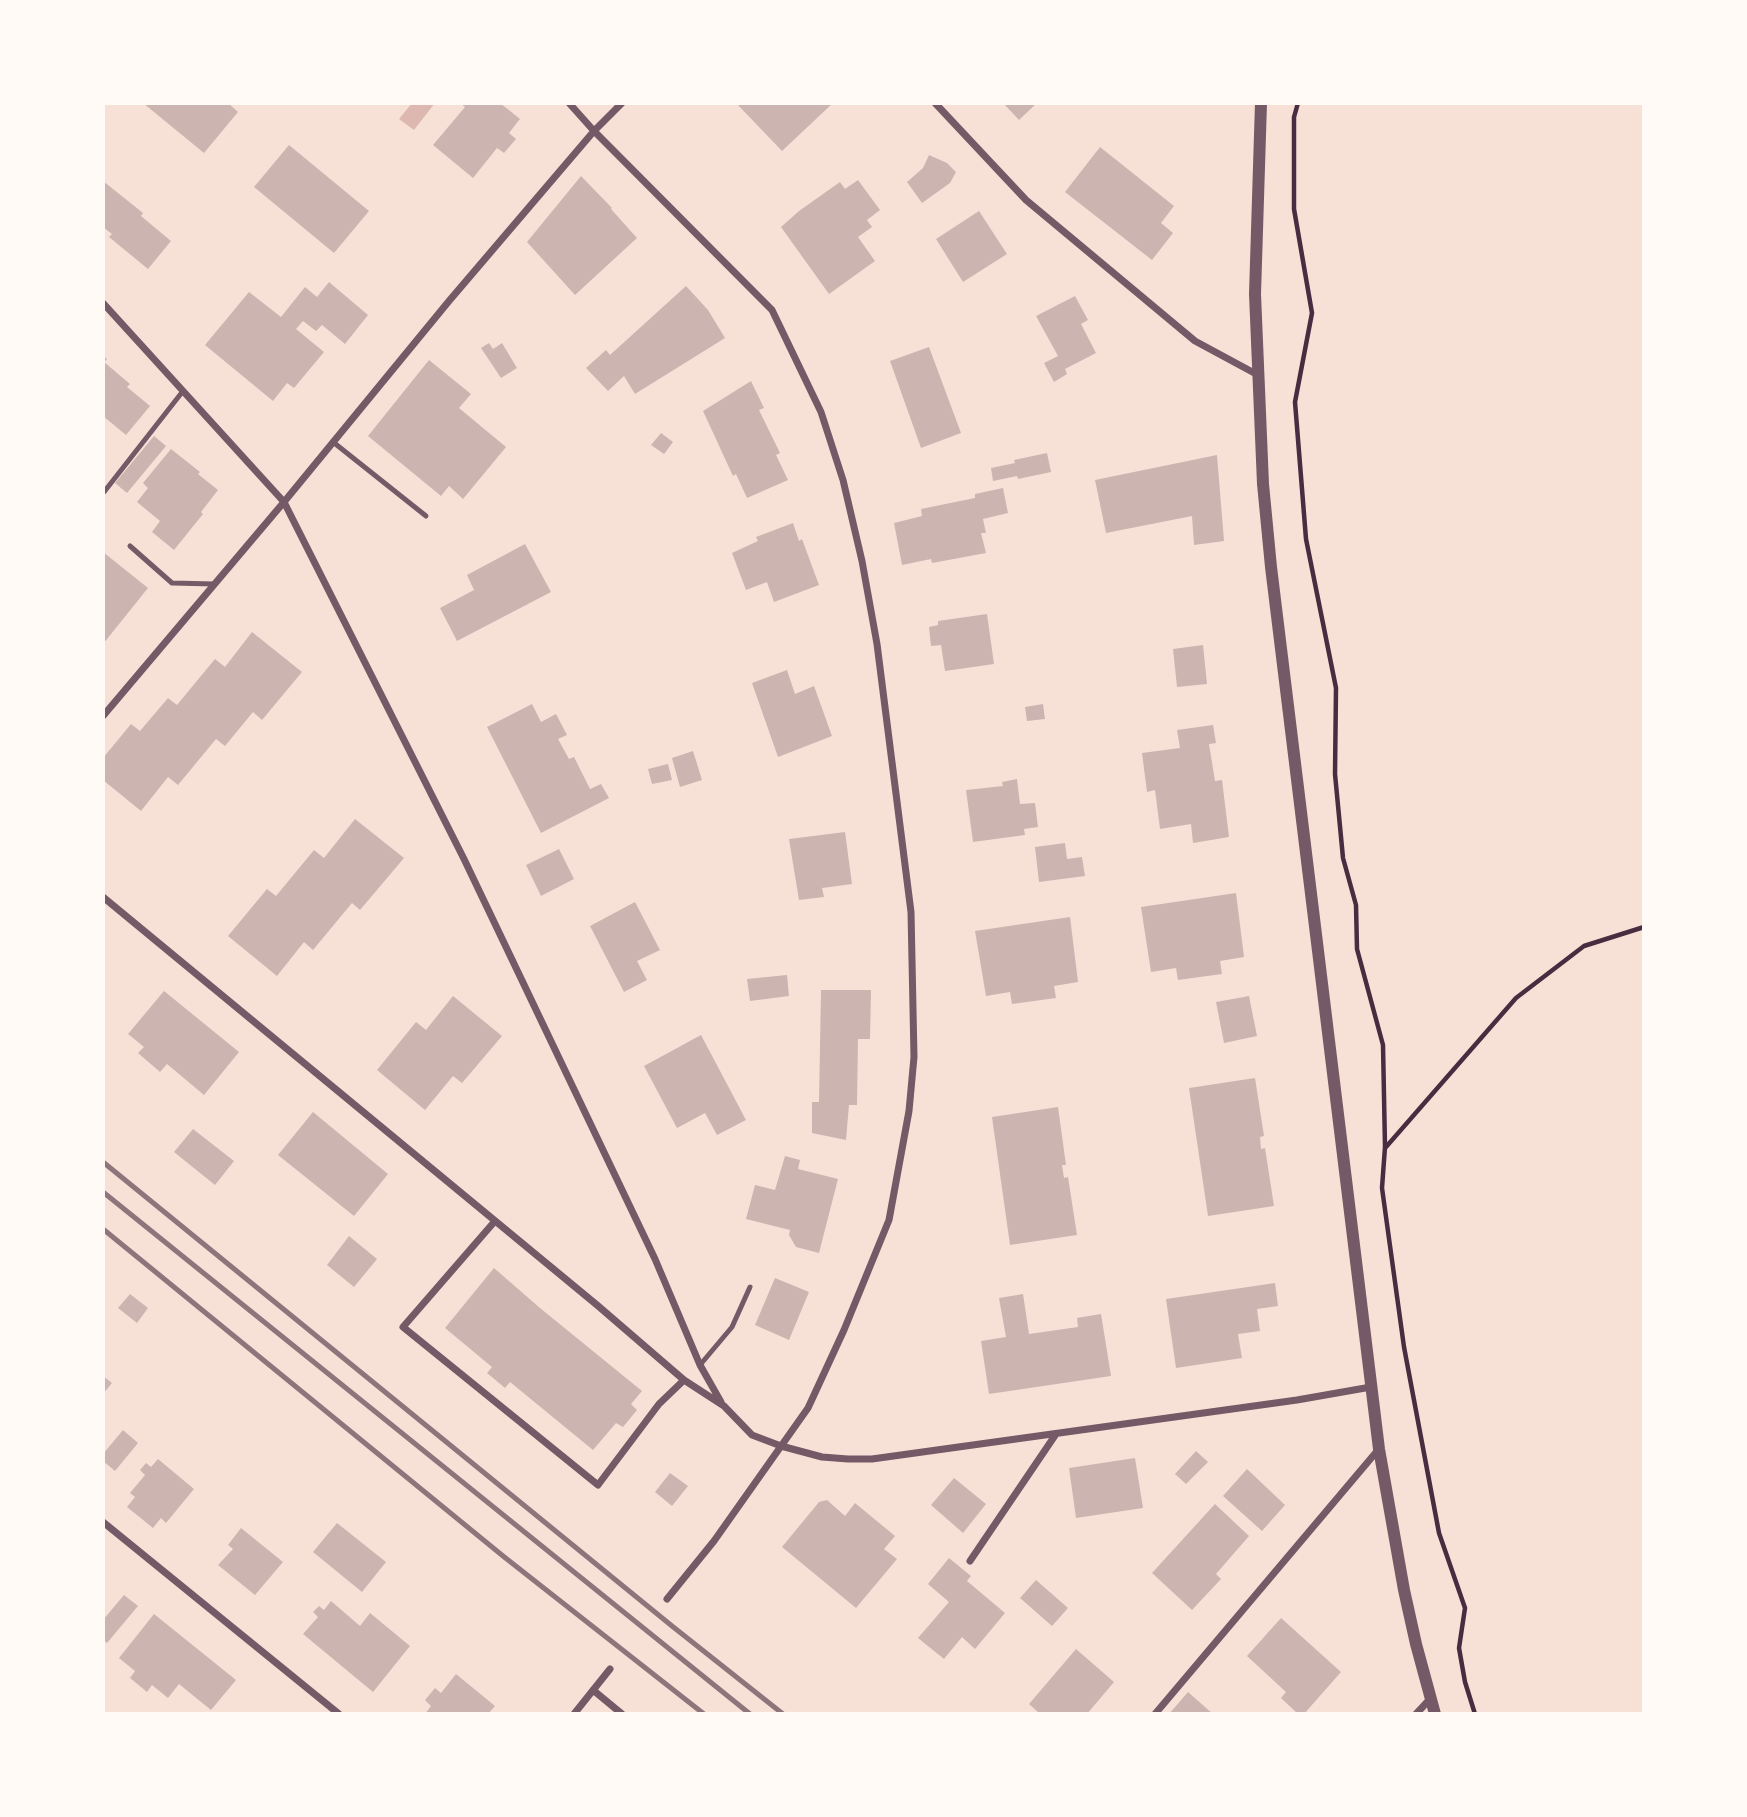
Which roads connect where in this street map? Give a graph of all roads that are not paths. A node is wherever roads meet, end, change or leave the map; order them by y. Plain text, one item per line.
1 (569, 103) edge
2 (622, 103) edge
3 (935, 103) edge
4 (1261, 103) edge
5 (594, 131) junction
6 (103, 303) edge
7 (1259, 376) junction
8 (183, 391) junction
9 (333, 442) junction
10 (104, 492) edge
11 (284, 502) junction
12 (426, 516) dead end
13 (130, 546) dead end
14 (215, 584) junction
15 (103, 716) edge
16 (103, 897) edge
17 (495, 1221) junction
18 (750, 1287) dead end
19 (700, 1366) junction
20 (684, 1380) junction
21 (1371, 1387) junction
22 (723, 1406) junction
23 (1056, 1434) junction
24 (781, 1446) junction
25 (1379, 1449) junction
26 (103, 1522) edge
27 (970, 1561) dead end
28 (667, 1599) dead end
29 (610, 1669) dead end
30 (593, 1690) junction
31 (1430, 1699) junction
32 (339, 1714) edge
33 (574, 1714) edge
34 (622, 1714) edge
35 (1155, 1714) edge
36 (1416, 1714) edge
37 (1435, 1714) edge

1 - 5 street
2 - 5 street
3 - 7 street
4 - 7 street
5 - 9 street
5 - 24 street
6 - 8 street
7 - 21 street
8 - 10 lane
8 - 11 street
9 - 11 street
9 - 12 lane
11 - 14 street
11 - 19 street
13 - 14 lane
14 - 15 street
16 - 17 street
17 - 20 street
17 - 20 street
18 - 19 lane
19 - 22 street
20 - 22 street
21 - 23 street
21 - 25 street
22 - 24 street
23 - 24 street
23 - 27 street
24 - 28 street
25 - 31 street
25 - 35 street
26 - 32 street
29 - 30 street
30 - 33 street
30 - 34 street
31 - 36 street
31 - 37 street

